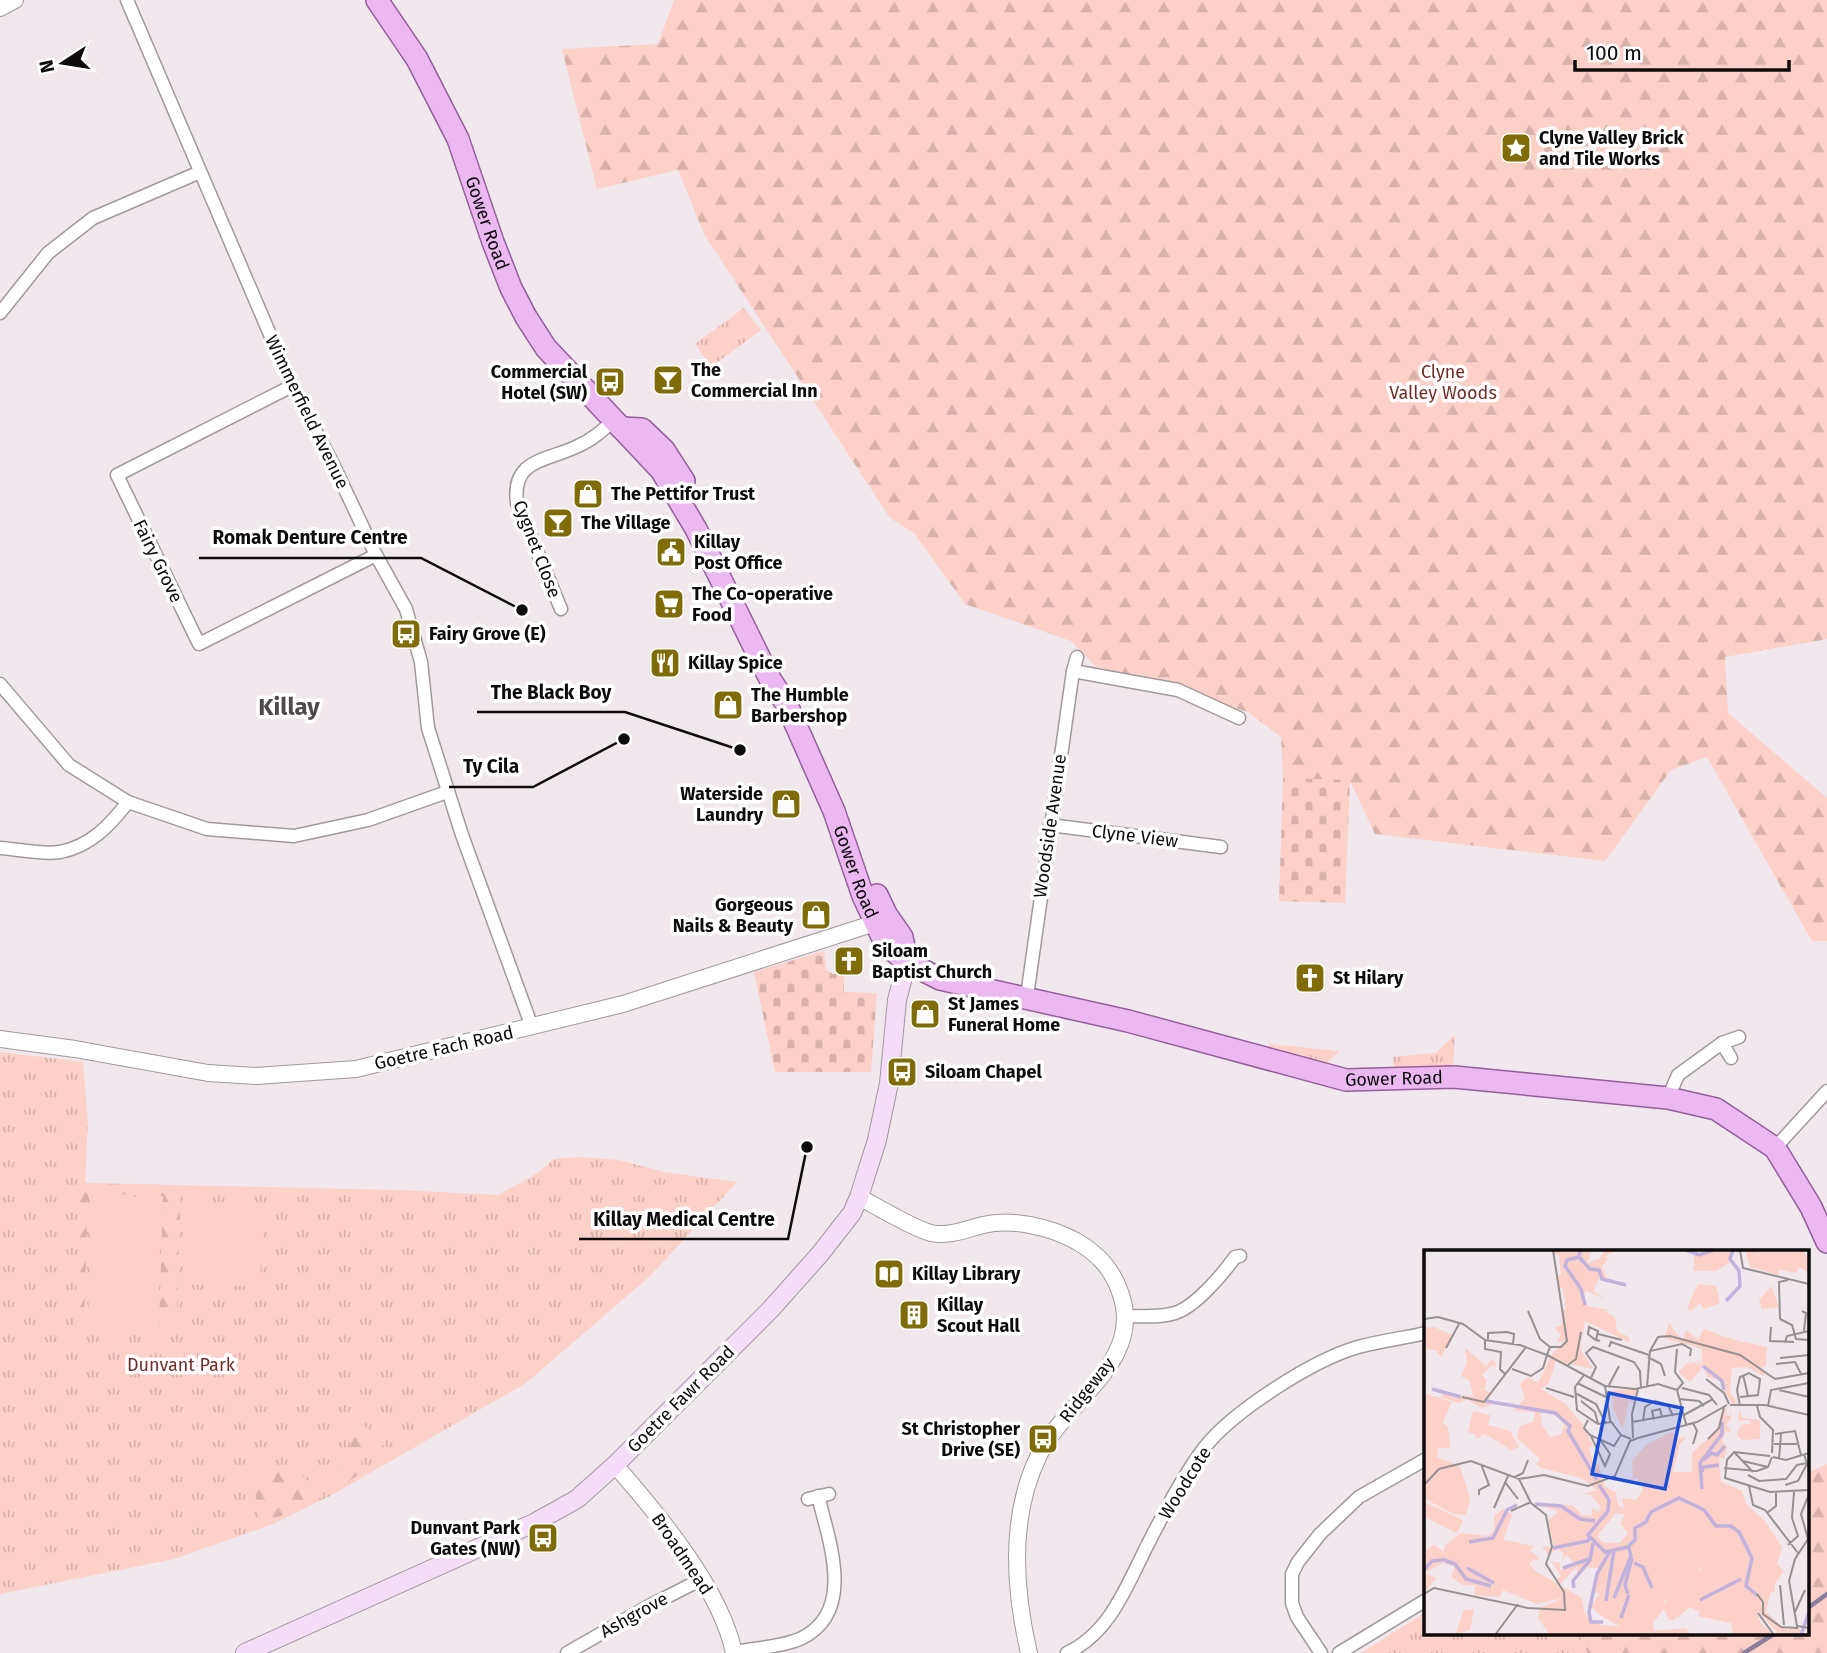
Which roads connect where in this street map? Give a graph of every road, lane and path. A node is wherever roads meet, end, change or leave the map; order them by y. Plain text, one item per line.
1 (15, 0) edge
2 (127, 0) edge
3 (377, 0) edge
4 (0, 8) edge
5 (200, 172) junction
6 (0, 313) edge
7 (292, 386) junction
8 (618, 424) junction
9 (376, 555) junction
10 (561, 609) dead end
11 (1077, 657) dead end
12 (1073, 671) junction
13 (1, 690) edge
14 (1239, 718) dead end
15 (447, 792) junction
16 (128, 802) junction
17 (834, 811) junction
18 (1050, 825) junction
19 (1221, 847) dead end
20 (0, 848) edge
21 (875, 923) junction
22 (907, 962) junction
23 (1027, 996) junction
24 (532, 1027) junction
25 (1739, 1037) dead end
26 (0, 1039) edge
27 (1722, 1043) junction
28 (1731, 1058) dead end
29 (1827, 1091) edge
30 (1668, 1098) junction
31 (1775, 1147) junction
32 (859, 1197) junction
33 (1827, 1242) edge
34 (1240, 1256) dead end
35 (1125, 1316) junction
36 (1424, 1334) edge
37 (1424, 1460) edge
38 (615, 1465) junction
39 (818, 1496) dead end
40 (702, 1579) junction
41 (1424, 1602) edge
42 (245, 1653) edge
43 (568, 1653) edge
44 (734, 1653) edge
45 (1029, 1653) edge
46 (1066, 1653) edge
47 (1321, 1653) edge
48 (1339, 1653) edge

1 - 4 street
2 - 5 street, Wimmerfield Avenue
3 - 8 main road, Gower Road
5 - 6 street
5 - 7 street, Wimmerfield Avenue
7 - 9 street, Wimmerfield Avenue
7 - 9 street, Fairy Grove
8 - 10 street, Cygnet Close
8 - 17 main road, Gower Road
9 - 15 street, Wimmerfield Avenue
11 - 12 street, Woodside Avenue
12 - 14 street
12 - 18 street, Woodside Avenue
13 - 16 street
15 - 16 street
15 - 24 street, Wimmerfield Avenue
16 - 20 street
17 - 21 main road, Gower Road
17 - 22 main road, Gower Road
18 - 19 street, Clyne View
18 - 23 street, Woodside Avenue
21 - 22 main road, Gower Road
21 - 24 street, Goetre Fach Road
22 - 23 main road, Gower Road
22 - 32 main road, Goetre Fawr Road
23 - 30 main road, Gower Road
24 - 26 street, Goetre Fach Road
25 - 27 street
27 - 28 street
27 - 30 street
29 - 31 street
30 - 31 main road, Gower Road
31 - 33 main road, Gower Road
32 - 35 street, Ridgeway
32 - 38 main road, Goetre Fawr Road
34 - 35 street
35 - 45 street, Ridgeway
36 - 46 street, Woodcote
37 - 47 street
38 - 40 street, Broadmead
38 - 42 main road, Goetre Fawr Road
39 - 44 street
40 - 43 street, Ashgrove
40 - 44 street, Broadmead
41 - 48 street

